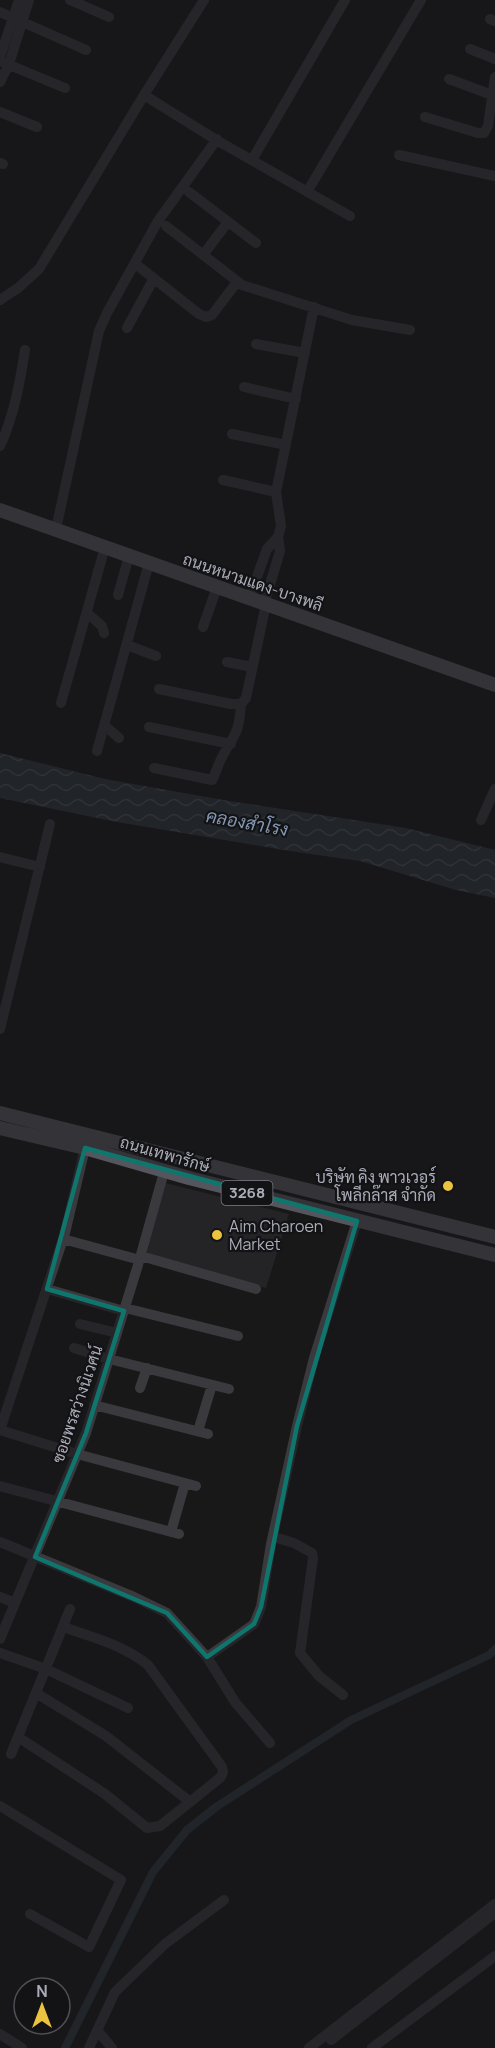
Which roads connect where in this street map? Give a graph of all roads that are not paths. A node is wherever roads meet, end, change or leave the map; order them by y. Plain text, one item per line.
1 (19, 0) edge
2 (29, 0) edge
3 (70, 0) edge
4 (204, 0) edge
5 (345, 0) edge
6 (421, 0) edge
7 (0, 12) edge
8 (109, 17) dead end
9 (19, 20) junction
10 (470, 49) dead end
11 (86, 50) dead end
12 (495, 59) edge
13 (3, 61) edge
14 (495, 76) edge
15 (449, 79) dead end
16 (0, 82) edge
17 (65, 88) dead end
18 (144, 95) junction
19 (492, 95) junction
20 (0, 112) edge
21 (425, 117) dead end
22 (37, 127) dead end
23 (217, 139) junction
24 (399, 155) dead end
25 (252, 160) junction
26 (495, 176) edge
27 (189, 192) dead end
28 (307, 192) junction
29 (350, 216) dead end
30 (228, 222) junction
31 (166, 226) dead end
32 (256, 243) dead end
33 (203, 255) junction
34 (138, 266) dead end
35 (154, 278) junction
36 (237, 282) junction
37 (0, 300) edge
38 (315, 307) junction
39 (126, 328) dead end
40 (410, 330) dead end
41 (256, 344) dead end
42 (24, 350) dead end
43 (305, 353) junction
44 (244, 387) dead end
45 (297, 399) junction
46 (232, 434) dead end
47 (286, 445) junction
48 (0, 446) edge
49 (223, 480) dead end
50 (276, 492) junction
51 (0, 510) edge
52 (56, 529) junction
53 (278, 537) junction
54 (105, 547) junction
55 (129, 556) junction
56 (149, 563) junction
57 (217, 587) junction
58 (118, 595) dead end
59 (249, 598) junction
60 (265, 604) junction
61 (87, 613) junction
62 (203, 627) dead end
63 (104, 633) dead end
64 (127, 645) junction
65 (156, 656) dead end
66 (227, 662) dead end
67 (252, 667) junction
68 (495, 685) edge
69 (159, 689) dead end
70 (61, 703) dead end
71 (241, 704) junction
72 (104, 725) junction
73 (149, 727) dead end
74 (119, 738) dead end
75 (231, 744) junction
76 (97, 751) dead end
77 (154, 768) dead end
78 (495, 789) edge
79 (481, 820) dead end
80 (50, 824) dead end
81 (0, 857) edge
82 (40, 867) junction
83 (0, 1029) edge
84 (0, 1113) edge
85 (0, 1128) edge
86 (85, 1148) junction
87 (164, 1172) junction
88 (357, 1221) junction
89 (495, 1237) edge
90 (63, 1239) junction
91 (495, 1255) edge
92 (140, 1258) junction
93 (47, 1289) junction
94 (256, 1289) dead end
95 (124, 1310) junction
96 (80, 1323) dead end
97 (117, 1333) junction
98 (238, 1336) dead end
99 (74, 1348) dead end
100 (109, 1359) junction
101 (147, 1368) junction
102 (212, 1385) junction
103 (141, 1388) dead end
104 (229, 1389) dead end
105 (94, 1405) junction
106 (77, 1454) junction
107 (0, 1486) edge
108 (58, 1501) junction
109 (274, 1537) junction
110 (0, 1542) edge
111 (35, 1557) junction
112 (0, 1597) edge
113 (15, 1603) junction
114 (70, 1609) dead end
115 (63, 1627) junction
116 (0, 1639) edge
117 (0, 1653) edge
118 (207, 1657) junction
119 (46, 1669) junction
120 (36, 1693) junction
121 (343, 1695) dead end
122 (128, 1708) dead end
123 (18, 1737) junction
124 (270, 1743) dead end
125 (11, 1754) dead end
126 (189, 1801) junction
127 (0, 1806) edge
128 (224, 1900) dead end
129 (495, 1904) edge
130 (495, 1913) edge
131 (30, 1914) dead end
132 (464, 1932) junction
133 (495, 1956) edge
134 (347, 2023) junction
135 (97, 2030) junction
136 (0, 2034) edge
137 (22, 2048) edge
138 (89, 2048) edge
139 (112, 2048) edge
140 (309, 2048) edge
141 (321, 2048) edge
142 (372, 2048) edge

1 - 9 street
2 - 9 street
3 - 8 street
4 - 18 street
5 - 25 street
6 - 28 street
7 - 9 street
9 - 11 street
9 - 13 street
10 - 12 street
13 - 16 street
13 - 17 street
14 - 19 street
15 - 19 street
18 - 23 street
18 - 37 street
19 - 21 street
20 - 22 street
23 - 25 street
23 - 52 street
24 - 26 street
25 - 28 street
27 - 30 street
28 - 29 street
30 - 32 street
30 - 33 street
31 - 33 street
33 - 36 street
34 - 35 street
35 - 36 street
35 - 39 street
36 - 38 street
38 - 40 street
38 - 43 street
41 - 43 street
42 - 48 street
43 - 45 street
44 - 45 street
45 - 47 street
46 - 47 street
47 - 50 street
49 - 50 street
50 - 53 street
51 - 52 main road, ถนนหนามแดง-บางพลี
52 - 54 main road, ถนนหนามแดง-บางพลี
53 - 59 street
53 - 60 street
54 - 55 main road, ถนนหนามแดง-บางพลี
54 - 61 street
55 - 56 main road, ถนนหนามแดง-บางพลี
55 - 58 street
56 - 57 main road, ถนนหนามแดง-บางพลี
56 - 64 street
57 - 59 main road, ถนนหนามแดง-บางพลี
57 - 62 street
59 - 60 main road, ถนนหนามแดง-บางพลี
60 - 67 street
60 - 68 main road, ถนนหนามแดง-บางพลี
61 - 63 street
61 - 70 street
64 - 65 street
64 - 72 street
66 - 67 street
67 - 71 street
69 - 71 street
71 - 75 street
72 - 74 street
72 - 76 street
73 - 75 street
75 - 77 street
78 - 79 street
80 - 82 street
81 - 82 street
82 - 83 street
84 - 89 main road, ถนนเทพารักษ์ / 3268
85 - 86 main road, ถนนเทพารักษ์ / 3268
86 - 87 main road, ถนนเทพารักษ์ / 3268
86 - 90 street
87 - 88 main road, ถนนเทพารักษ์ / 3268
87 - 92 street, ซอยพรสว่างนิเวศน์
88 - 91 main road, ถนนเทพารักษ์ / 3268
88 - 109 street
90 - 92 street
90 - 93 street
92 - 94 street
92 - 95 street, ซอยพรสว่างนิเวศน์
93 - 95 street
93 - 106 street
95 - 97 street, ซอยพรสว่างนิเวศน์
95 - 98 street
96 - 97 street
97 - 100 street, ซอยพรสว่างนิเวศน์
99 - 100 street
100 - 101 street
100 - 105 street, ซอยพรสว่างนิเวศน์
101 - 102 street
101 - 103 street
102 - 104 street
102 - 105 street
105 - 106 street, ซอยพรสว่างนิเวศน์
106 - 108 street, ซอยพรสว่างนิเวศน์
106 - 108 street
107 - 108 street
108 - 111 street, ซอยพรสว่างนิเวศน์
109 - 118 street
109 - 121 street
110 - 111 street
111 - 113 street, ซอยพรสว่างนิเวศน์
111 - 118 street
112 - 113 street
113 - 116 street, ซอยพรสว่างนิเวศน์
114 - 115 street
115 - 119 street
115 - 126 street
117 - 119 street
118 - 124 street
119 - 120 street
119 - 122 street
120 - 123 street
120 - 126 street
123 - 125 street
123 - 126 street
127 - 131 street
128 - 135 street
129 - 132 street
130 - 132 street
132 - 134 street
133 - 142 street
134 - 140 street
134 - 141 street
135 - 138 street
135 - 139 street
136 - 137 street

